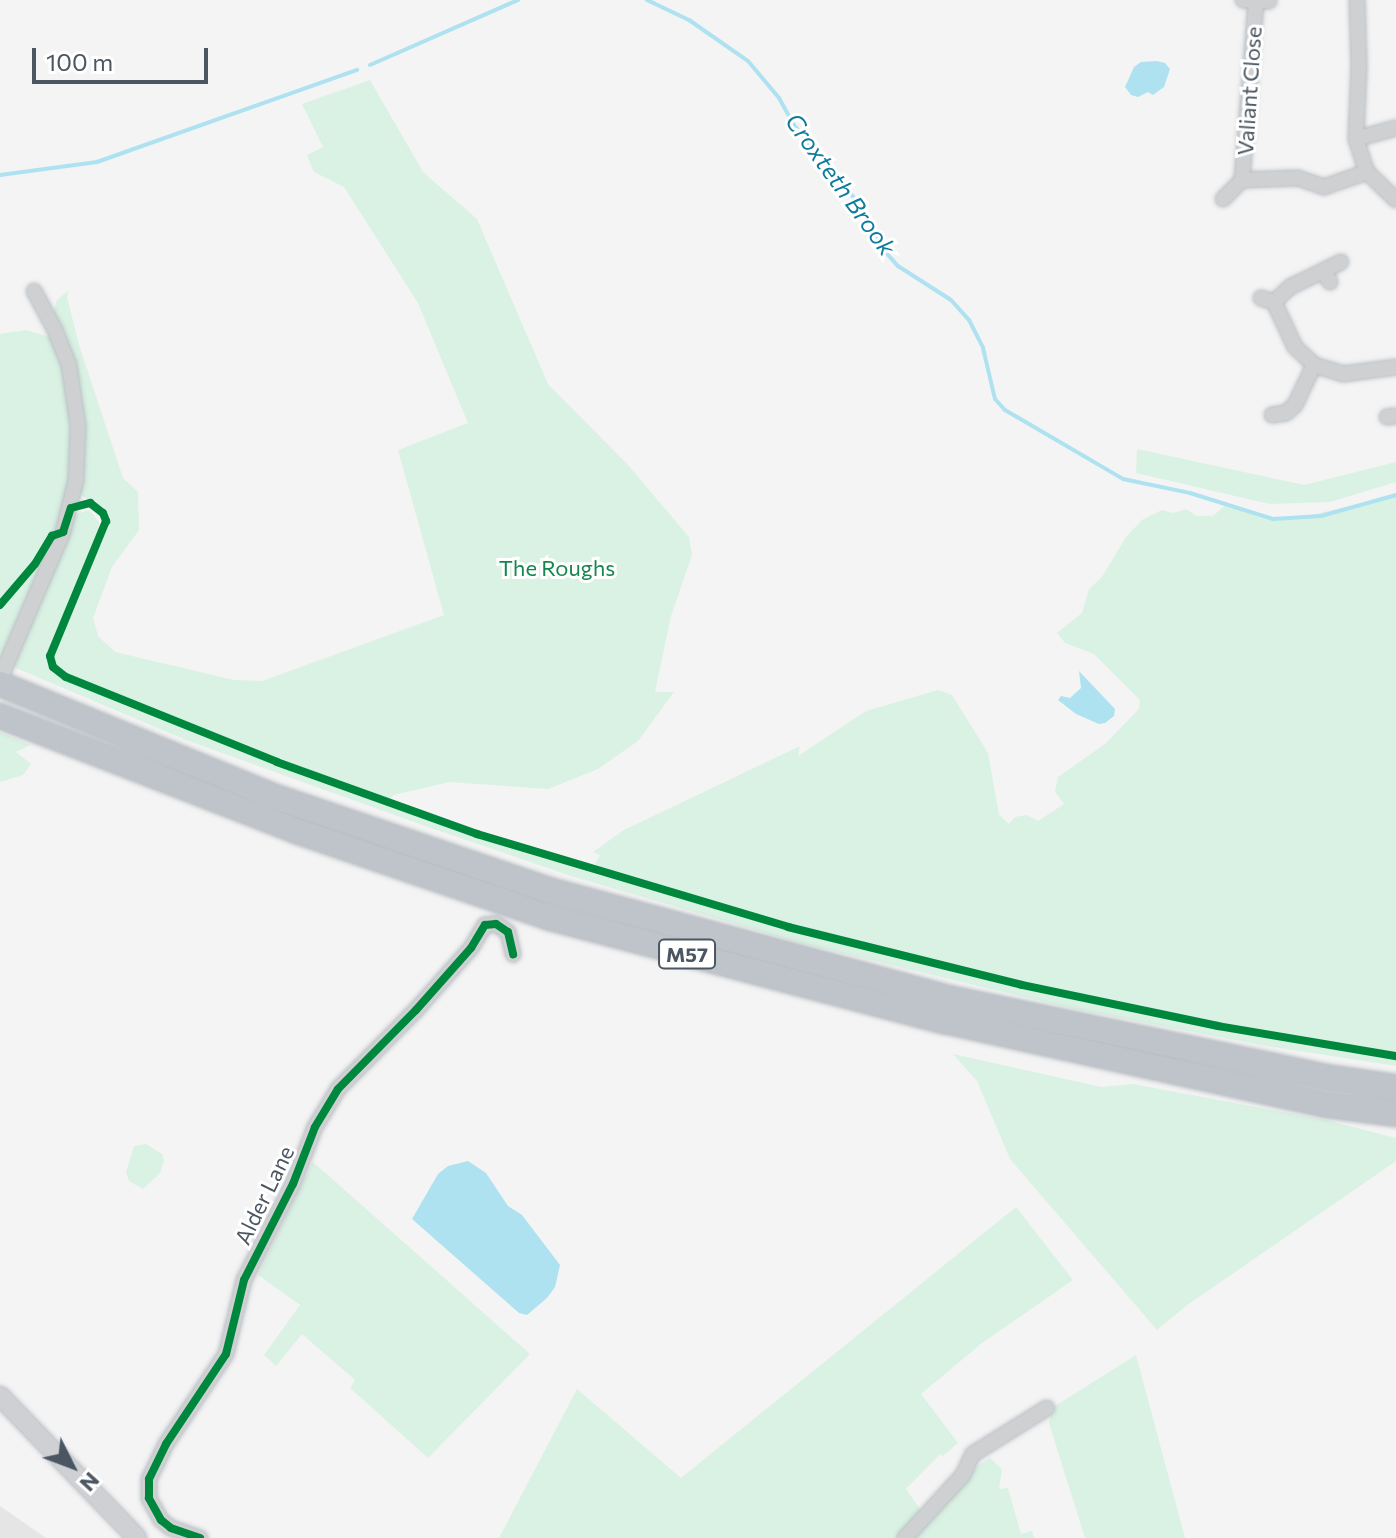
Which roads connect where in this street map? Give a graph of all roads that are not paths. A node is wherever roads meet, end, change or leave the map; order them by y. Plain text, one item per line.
1 (1357, 0) edge
2 (1256, 1) edge
3 (1396, 128) edge
4 (1356, 139) junction
5 (1367, 172) junction
6 (1242, 180) junction
7 (1223, 199) dead end
8 (1396, 200) edge
9 (1341, 262) dead end
10 (34, 291) dead end
11 (1314, 365) junction
12 (1396, 367) edge
13 (1283, 417) dead end
14 (0, 682) edge
15 (0, 716) edge
16 (513, 954) dead end
17 (1396, 1087) edge
18 (1396, 1114) edge
19 (0, 1396) edge
20 (1047, 1408) dead end
21 (137, 1538) edge
22 (200, 1538) edge
23 (905, 1538) edge

1 - 4 street
2 - 6 street, Valiant Close
3 - 4 street
4 - 5 street
5 - 6 street, Valiant Close
5 - 8 street
6 - 7 street, Valiant Close
9 - 11 street
10 - 14 street
11 - 12 street
11 - 13 street
14 - 17 highway, M57
15 - 18 highway, M57
16 - 22 street, Alder Lane
19 - 21 main road
20 - 23 street

